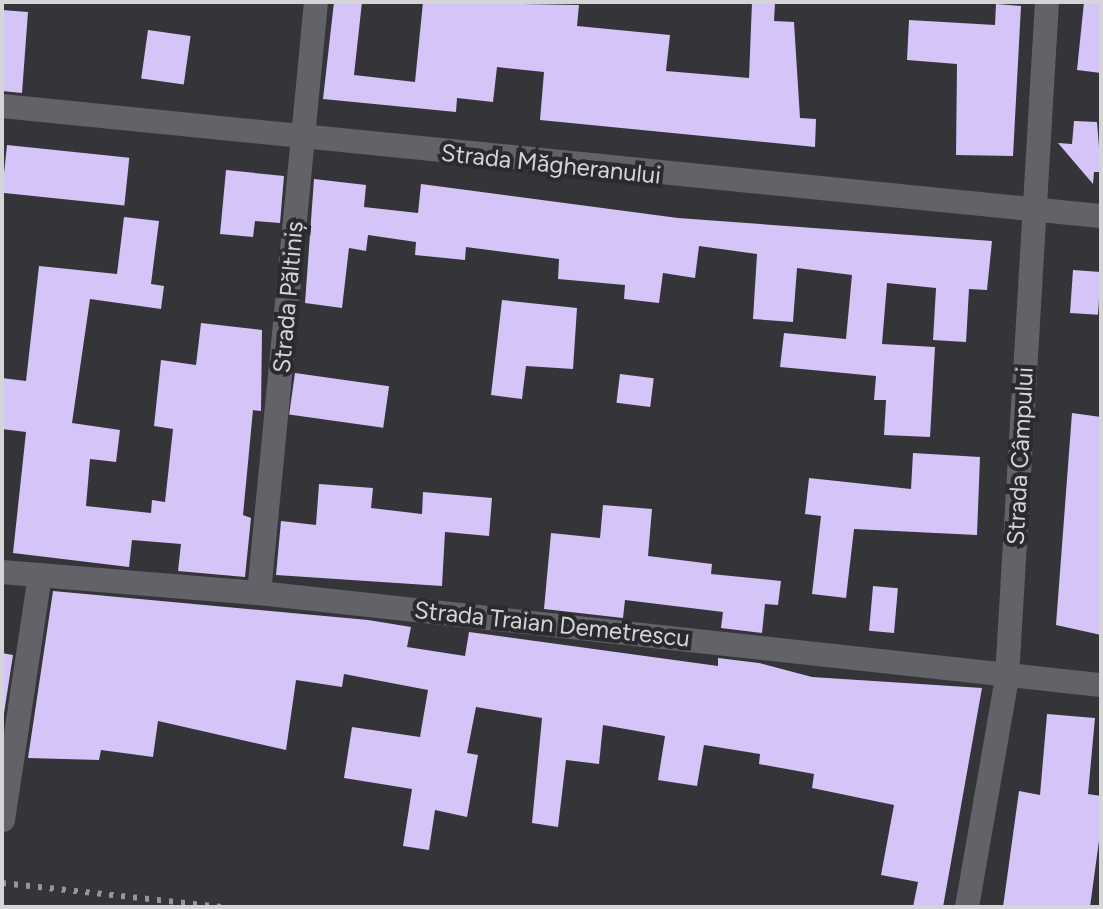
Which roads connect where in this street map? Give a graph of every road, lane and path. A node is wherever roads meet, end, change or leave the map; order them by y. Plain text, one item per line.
1 (316, 2) edge
2 (1047, 2) edge
3 (2, 106) edge
4 (303, 136) junction
5 (1037, 209) junction
6 (1094, 216) edge
7 (2, 572) edge
8 (40, 575) junction
9 (259, 593) junction
10 (1007, 677) junction
11 (1101, 685) edge
12 (3, 820) edge
13 (967, 907) edge

1 - 4 street, Strada Păltiniș
2 - 5 street, Strada Câmpului
3 - 4 street, Strada Măgheranului
4 - 5 street, Strada Măgheranului
4 - 9 street, Strada Păltiniș
5 - 6 street, Strada Măgheranului
5 - 10 street, Strada Câmpului
7 - 8 street, Strada Traian Demetrescu
8 - 9 street, Strada Traian Demetrescu
8 - 12 street
9 - 10 street, Strada Traian Demetrescu
10 - 11 street, Strada Traian Demetrescu
10 - 13 street, Strada Câmpului

